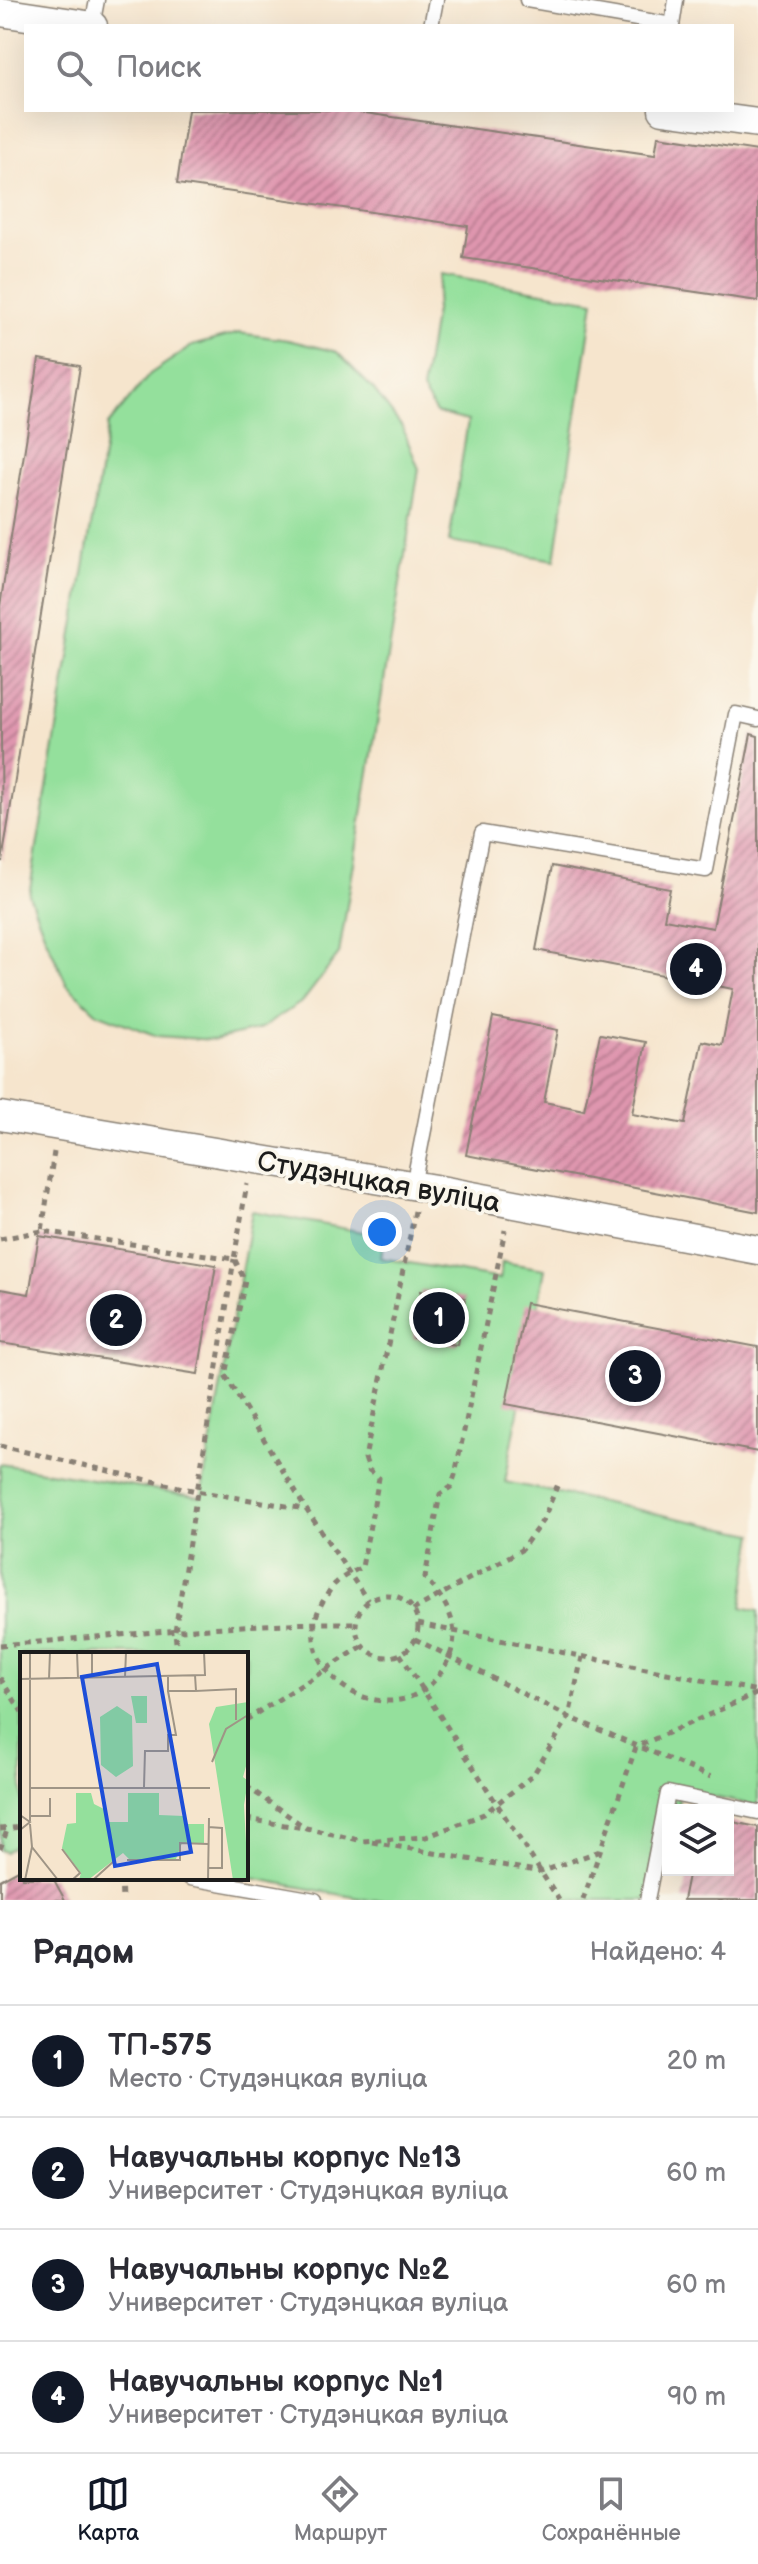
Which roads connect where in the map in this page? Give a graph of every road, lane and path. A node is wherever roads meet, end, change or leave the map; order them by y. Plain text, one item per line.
1 (97, 0) edge
2 (436, 0) edge
3 (527, 0) edge
4 (676, 0) edge
5 (0, 12) edge
6 (79, 24) edge
7 (92, 24) edge
8 (431, 24) edge
9 (661, 24) edge
10 (672, 24) edge
11 (678, 112) edge
12 (758, 123) edge
13 (758, 719) edge
14 (0, 1116) edge
15 (58, 1126) junction
16 (252, 1159) junction
17 (417, 1186) junction
18 (510, 1204) junction
19 (42, 1231) junction
20 (0, 1239) edge
21 (758, 1250) edge
22 (234, 1259) junction
23 (0, 1446) edge
24 (558, 1484) dead end
25 (196, 1491) junction
26 (306, 1509) junction
27 (349, 1574) junction
28 (441, 1594) junction
29 (368, 1601) junction
30 (413, 1610) junction
31 (315, 1623) junction
32 (356, 1623) junction
33 (418, 1624) junction
34 (175, 1631) junction
35 (456, 1632) junction
36 (415, 1639) junction
37 (0, 1645) edge
38 (363, 1646) junction
39 (177, 1652) edge
40 (400, 1654) junction
41 (449, 1657) junction
42 (582, 1657) junction
43 (325, 1668) junction
44 (0, 1678) edge
45 (423, 1690) junction
46 (758, 1692) edge
47 (20, 1709) edge
48 (569, 1717) junction
49 (248, 1719) edge
50 (636, 1747) junction
51 (715, 1779) dead end
52 (248, 1787) edge
53 (496, 1805) junction
54 (758, 1812) edge
55 (248, 1819) edge
56 (20, 1827) edge
57 (8, 1828) junction
58 (306, 1828) junction
59 (0, 1829) edge
60 (363, 1841) junction
61 (0, 1849) edge
62 (600, 1851) junction
63 (541, 1872) junction
64 (121, 1880) edge
65 (201, 1880) edge
66 (122, 1900) edge
67 (315, 1900) edge
68 (559, 1900) edge
69 (583, 1900) edge
70 (647, 1900) edge

1 - 7 lane
2 - 8 lane
3 - 9 lane
4 - 10 lane
5 - 6 street
11 - 12 street
13 - 17 lane
14 - 15 street, Студэнцкая вуліца
15 - 16 street, Студэнцкая вуліца
15 - 19 path
16 - 17 street, Студэнцкая вуліца
16 - 22 path
17 - 18 street, Студэнцкая вуліца
17 - 27 path
18 - 21 street, Студэнцкая вуліца
18 - 28 path
19 - 20 path
19 - 22 path
22 - 25 path
22 - 26 path
23 - 25 path
24 - 28 path
25 - 26 path
25 - 34 path
26 - 27 path
27 - 29 path
27 - 31 path
28 - 30 path
28 - 35 path
29 - 30 path
29 - 32 path
30 - 33 path
31 - 32 path
31 - 34 path
31 - 43 path
32 - 38 path
33 - 35 path
33 - 36 path
34 - 37 path
34 - 39 path
35 - 41 path
35 - 42 path
36 - 40 path
36 - 41 path
38 - 40 path
38 - 43 path
40 - 45 path
41 - 45 path
41 - 48 path
42 - 46 path
42 - 48 path
43 - 45 path
43 - 49 path
44 - 47 path
45 - 53 path
46 - 50 path
48 - 50 path
48 - 53 path
50 - 51 path
50 - 62 path
52 - 58 path
53 - 60 path
53 - 63 path
54 - 70 lane
55 - 58 path
56 - 57 path
57 - 59 path
57 - 61 path
58 - 60 path
60 - 63 path
62 - 63 path
62 - 69 path
63 - 68 path
64 - 66 path
65 - 67 lane

